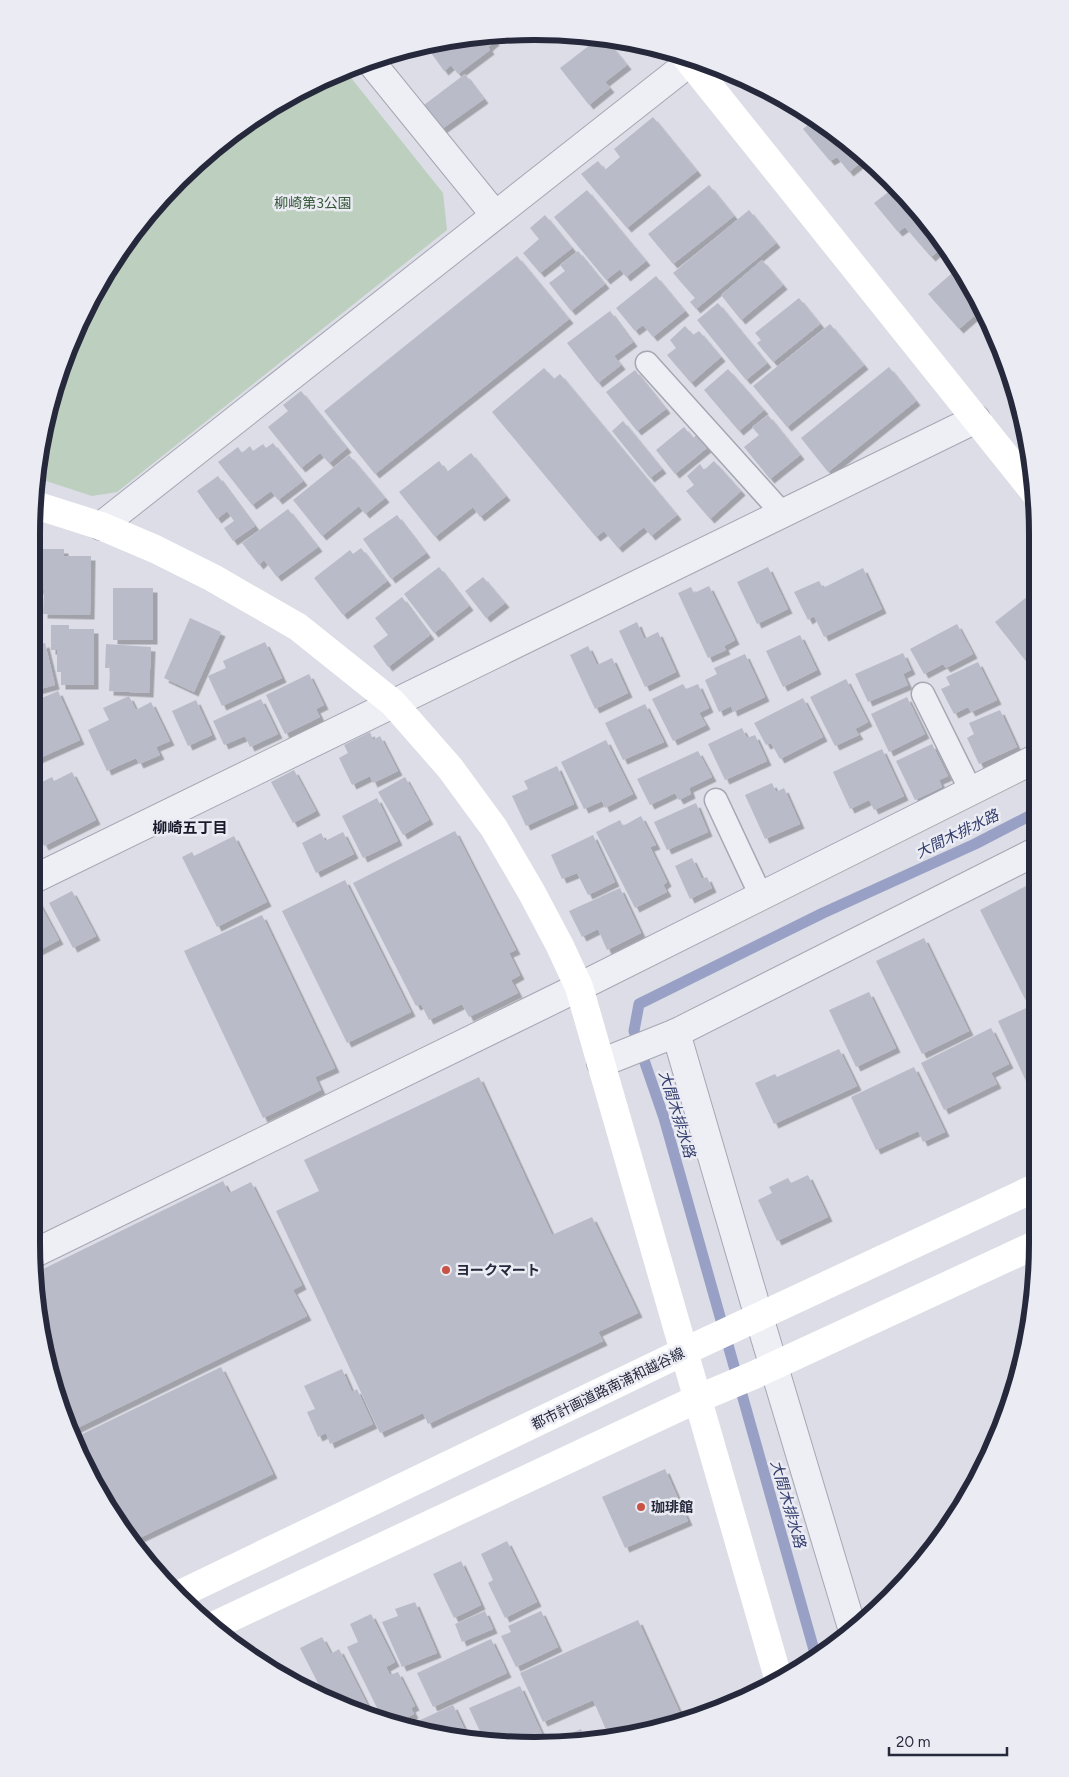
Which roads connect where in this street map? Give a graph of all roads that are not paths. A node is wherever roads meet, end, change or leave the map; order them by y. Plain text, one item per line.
1 (683, 63) edge
2 (694, 66) edge
3 (375, 67) edge
4 (496, 215) junction
5 (647, 363) dead end
6 (976, 420) junction
7 (1026, 481) edge
8 (41, 507) edge
9 (783, 514) junction
10 (101, 526) junction
11 (923, 694) dead end
12 (393, 703) junction
13 (1029, 762) edge
14 (971, 791) junction
15 (716, 800) dead end
16 (1029, 855) edge
17 (40, 876) edge
18 (761, 896) junction
19 (579, 987) junction
20 (676, 1033) junction
21 (601, 1063) junction
22 (1029, 1191) edge
23 (1029, 1248) edge
24 (40, 1250) edge
25 (751, 1320) junction
26 (693, 1348) junction
27 (764, 1371) junction
28 (705, 1396) junction
29 (185, 1592) edge
30 (219, 1623) edge
31 (850, 1623) edge
32 (776, 1674) edge

1 - 4 street
2 - 6 street
3 - 4 street
4 - 10 street
5 - 9 lane
6 - 7 street
6 - 9 street
8 - 10 street
9 - 12 street
10 - 12 street
11 - 14 lane
12 - 17 street
12 - 19 street
13 - 14 street
14 - 18 street
15 - 18 lane
16 - 20 street
18 - 19 street
19 - 21 street
19 - 24 street
20 - 21 street
20 - 25 street
21 - 26 street
22 - 25 street, 都市計画道路南浦和越谷線
23 - 27 street
25 - 26 street, 都市計画道路南浦和越谷線
25 - 27 street
26 - 28 street
26 - 29 street, 都市計画道路南浦和越谷線
27 - 28 street
27 - 31 street
28 - 30 street
28 - 32 street

